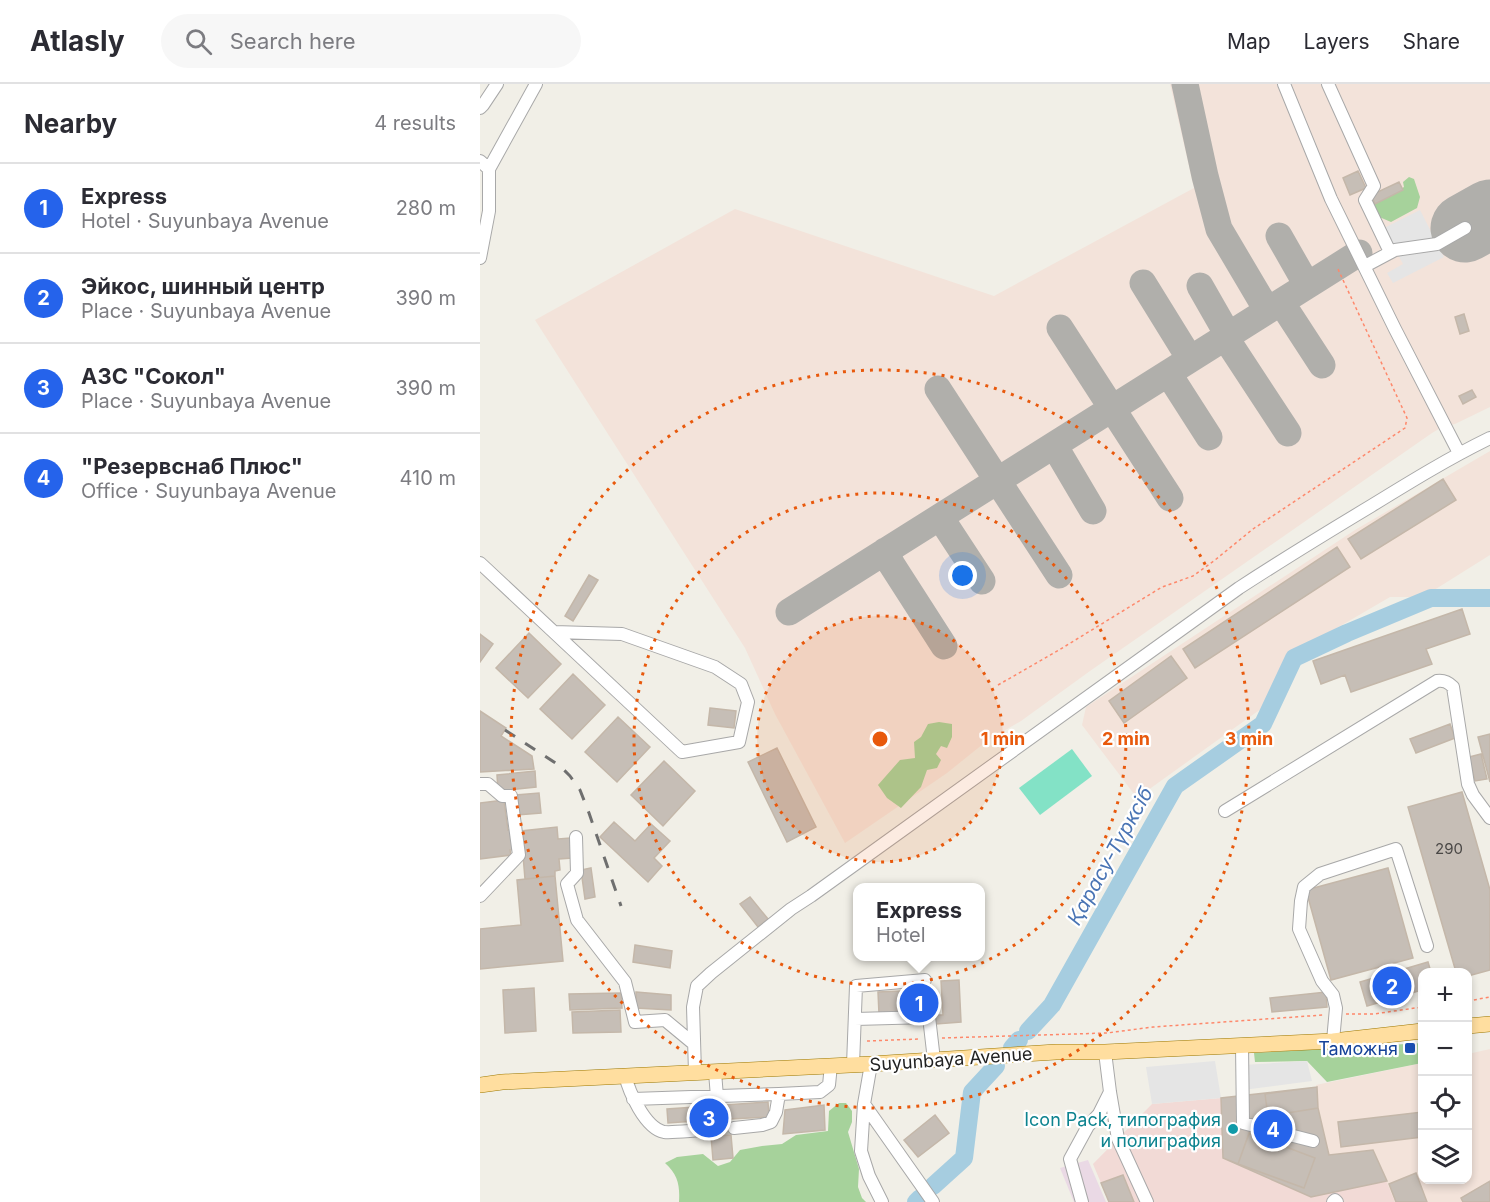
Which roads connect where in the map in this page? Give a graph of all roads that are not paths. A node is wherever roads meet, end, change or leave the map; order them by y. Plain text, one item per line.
1 (497, 84) edge
2 (536, 84) edge
3 (1284, 84) edge
4 (1328, 84) edge
5 (480, 108) edge
6 (484, 165) edge
7 (1465, 228) dead end
8 (1390, 252) junction
9 (480, 258) edge
10 (1365, 266) junction
11 (1490, 438) edge
12 (1459, 453) junction
13 (480, 562) edge
14 (554, 632) junction
15 (480, 784) edge
16 (1225, 811) dead end
17 (1490, 818) edge
18 (576, 837) dead end
19 (480, 896) edge
20 (1428, 946) dead end
21 (925, 980) dead end
22 (855, 1019) junction
23 (1490, 1024) edge
24 (1472, 1026) edge
25 (1418, 1031) edge
26 (1334, 1041) junction
27 (694, 1044) junction
28 (1242, 1046) junction
29 (1105, 1052) junction
30 (934, 1060) junction
31 (871, 1064) junction
32 (831, 1065) junction
33 (853, 1065) junction
34 (695, 1072) junction
35 (715, 1072) junction
36 (625, 1075) junction
37 (480, 1085) edge
38 (1110, 1092) junction
39 (779, 1094) junction
40 (717, 1096) junction
41 (633, 1099) junction
42 (864, 1104) junction
43 (734, 1128) tunnel mouth
44 (707, 1130) tunnel mouth
45 (1313, 1141) dead end
46 (882, 1202) edge
47 (933, 1202) edge
48 (1082, 1202) edge
49 (1147, 1202) edge

1 - 5 street
2 - 6 street
3 - 10 street
4 - 8 street
6 - 9 street
7 - 8 street
8 - 10 street
10 - 12 street
11 - 12 street
12 - 27 street
13 - 14 street
14 - 14 street
15 - 19 street
16 - 17 street
18 - 27 street
20 - 26 street
21 - 22 street
22 - 30 street
22 - 33 street
23 - 24 main road
25 - 26 main road, Suyunbaya Avenue
26 - 28 main road, Suyunbaya Avenue
27 - 34 street
28 - 29 main road, Suyunbaya Avenue
28 - 45 street
29 - 30 main road, Suyunbaya Avenue
29 - 38 street
30 - 31 main road, Suyunbaya Avenue
31 - 33 main road, Suyunbaya Avenue
31 - 42 street
32 - 33 main road, Suyunbaya Avenue
32 - 35 main road, Suyunbaya Avenue
32 - 39 street
34 - 35 main road, Suyunbaya Avenue
34 - 36 main road, Suyunbaya Avenue
35 - 40 street
36 - 37 main road, Suyunbaya Avenue
36 - 41 street
38 - 48 street
38 - 49 street
39 - 40 street
39 - 43 street
40 - 41 street
41 - 44 street
42 - 46 street
42 - 47 street

